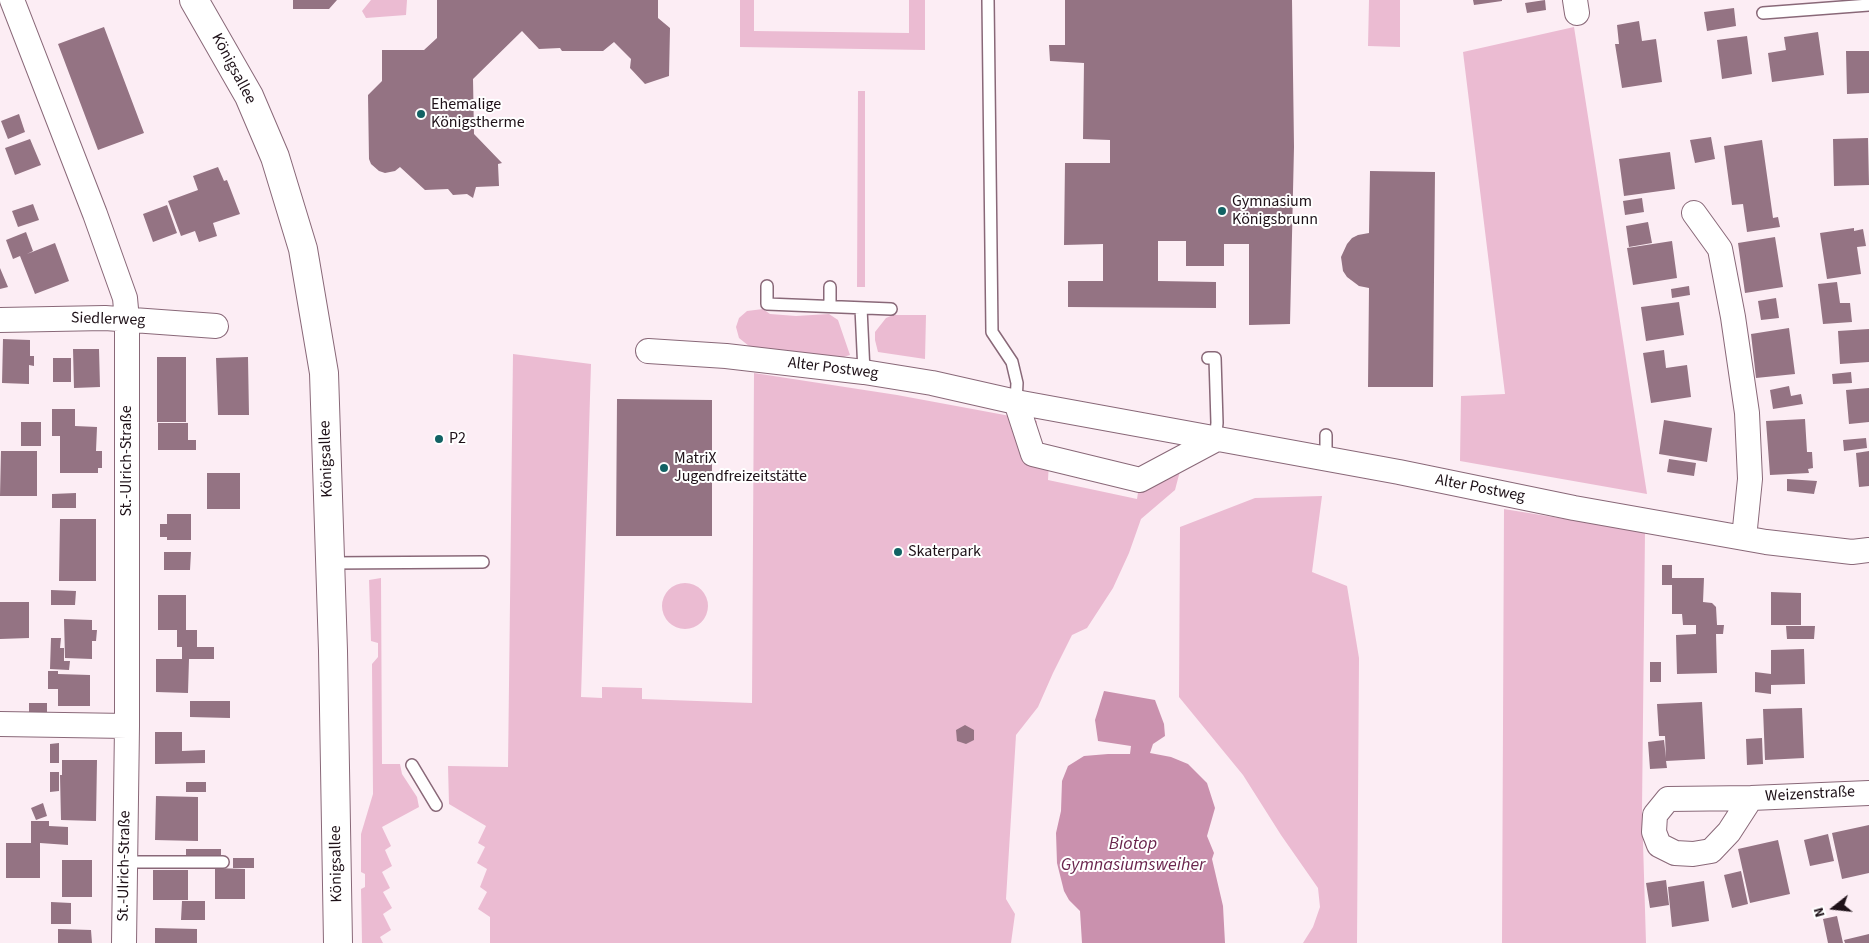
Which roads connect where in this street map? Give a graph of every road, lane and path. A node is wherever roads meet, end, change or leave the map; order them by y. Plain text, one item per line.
1 (12, 0) edge
2 (194, 0) edge
3 (988, 0) edge
4 (1869, 5) edge
5 (1763, 12) dead end
6 (1694, 214) dead end
7 (767, 286) dead end
8 (830, 287) dead end
9 (830, 306) junction
10 (860, 308) junction
11 (891, 309) dead end
12 (0, 320) edge
13 (127, 320) junction
14 (216, 326) dead end
15 (648, 351) dead end
16 (1208, 358) dead end
17 (864, 372) junction
18 (1016, 402) junction
19 (1326, 435) dead end
20 (1215, 440) junction
21 (1326, 459) junction
22 (1744, 538) junction
23 (1869, 550) edge
24 (483, 562) dead end
25 (330, 563) junction
26 (0, 724) edge
27 (127, 726) junction
28 (412, 765) dead end
29 (1869, 792) edge
30 (1751, 798) dead end
31 (436, 804) dead end
32 (125, 862) junction
33 (223, 862) dead end
34 (124, 943) edge
35 (338, 943) edge

1 - 13 street, St.-Ulrich-Straße
2 - 25 street, Königsallee
3 - 18 lane
4 - 5 lane
6 - 22 street
7 - 9 lane
8 - 9 lane
9 - 10 lane
10 - 11 lane
10 - 17 lane
12 - 13 street, Siedlerweg
13 - 14 street, Siedlerweg
13 - 27 street, St.-Ulrich-Straße
15 - 17 street, Alter Postweg
16 - 20 lane
17 - 18 street, Alter Postweg
18 - 20 street, Alter Postweg
18 - 20 street
19 - 21 lane
20 - 21 street, Alter Postweg
21 - 22 street, Alter Postweg
22 - 23 street, Alter Postweg
24 - 25 lane
25 - 35 street, Königsallee
26 - 27 street
27 - 32 street, St.-Ulrich-Straße
28 - 31 lane
29 - 30 street, Weizenstraße
32 - 33 lane
32 - 34 street, St.-Ulrich-Straße

